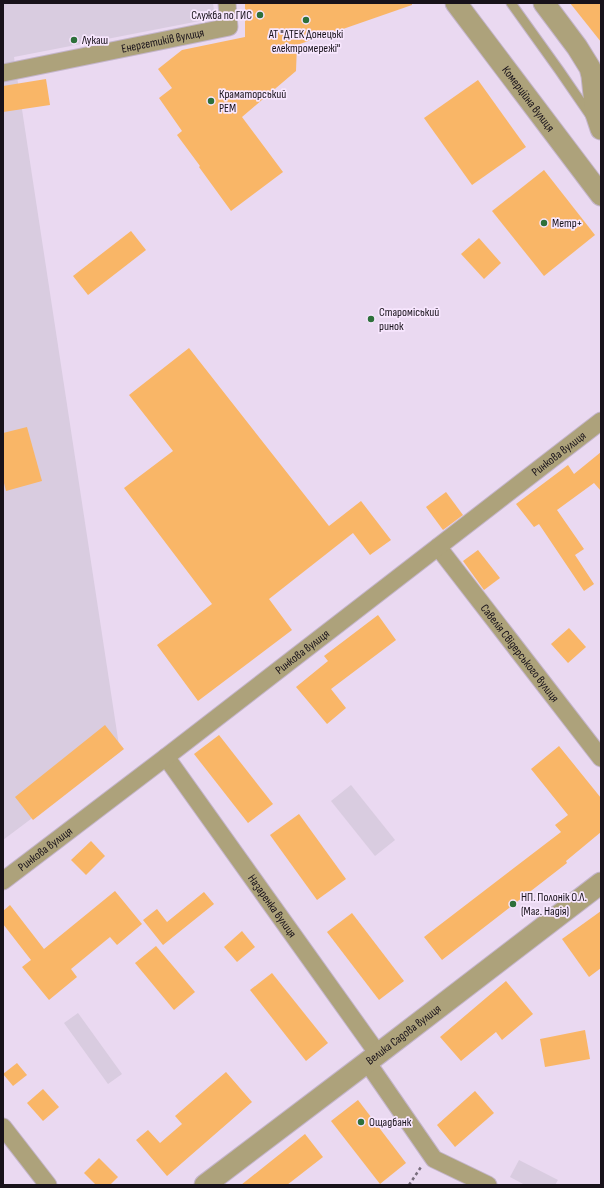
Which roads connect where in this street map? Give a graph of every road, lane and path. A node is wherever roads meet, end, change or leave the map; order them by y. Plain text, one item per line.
1 (227, 3) edge
2 (456, 3) edge
3 (511, 3) edge
4 (544, 3) edge
5 (3, 73) edge
6 (596, 75) edge
7 (601, 130) edge
8 (601, 195) edge
9 (601, 422) edge
10 (438, 547) junction
11 (166, 757) junction
12 (601, 758) edge
13 (3, 881) edge
14 (601, 883) edge
15 (373, 1058) junction
16 (3, 1127) edge
17 (430, 1154) junction
18 (48, 1185) edge
19 (205, 1185) edge
20 (409, 1185) edge
21 (488, 1185) edge

1 - 5 street, Енергетиків вулиця
2 - 8 street, Комерційна вулиця
3 - 7 lane
4 - 6 street
6 - 7 street
9 - 10 street, Ринкова вулиця
10 - 11 street, Ринкова вулиця
10 - 12 street, Савелія Свідерського вулиця
11 - 13 street, Ринкова вулиця
11 - 15 street, Назаренка вулиця
14 - 15 street, Велика Садова вулиця
15 - 17 street, Назаренка вулиця
15 - 19 street, Велика Садова вулиця
16 - 18 street
17 - 20 path
17 - 21 street

